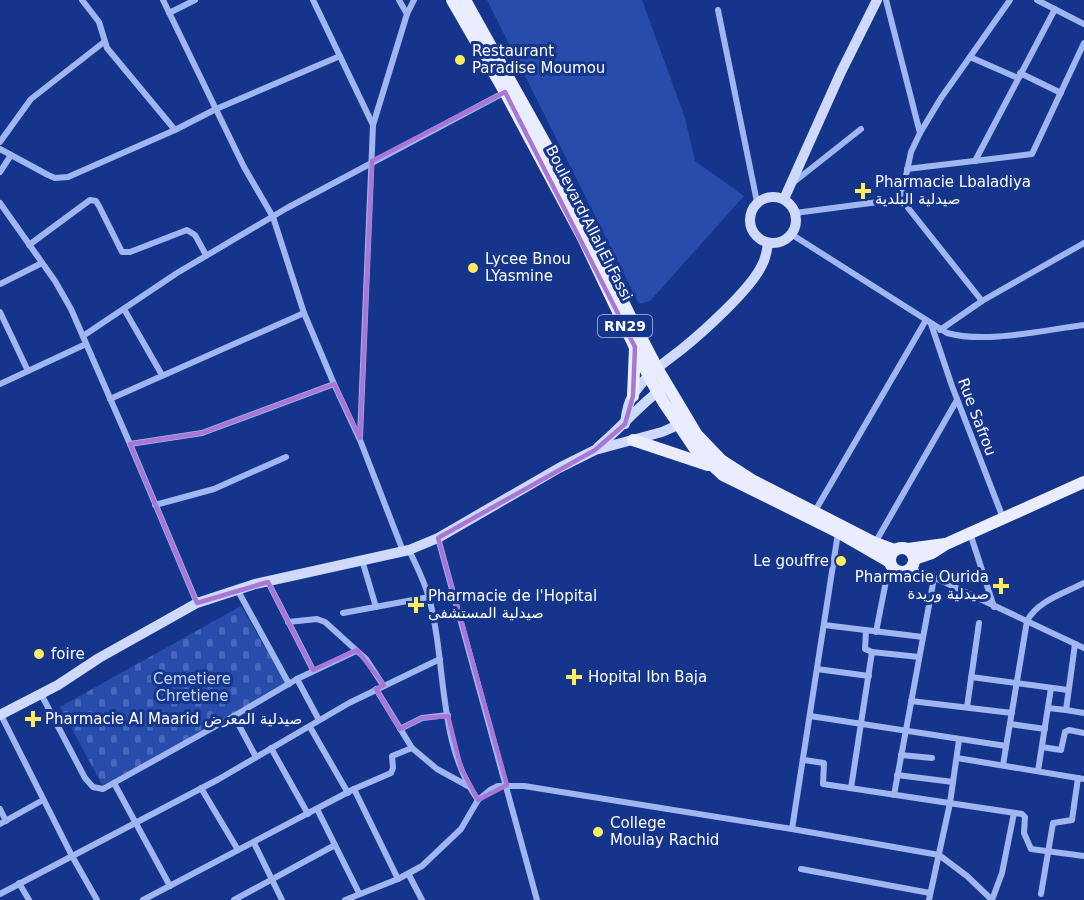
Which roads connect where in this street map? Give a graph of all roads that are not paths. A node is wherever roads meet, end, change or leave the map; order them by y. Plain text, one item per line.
1 (83, 0) edge
2 (163, 0) edge
3 (195, 0) edge
4 (313, 0) edge
5 (399, 0) edge
6 (414, 0) edge
7 (452, 0) edge
8 (465, 0) edge
9 (877, 0) edge
10 (886, 0) edge
11 (1010, 0) edge
12 (1037, 0) edge
13 (1055, 9) junction
14 (718, 10) dead end
15 (169, 13) junction
16 (407, 14) junction
17 (1084, 24) edge
18 (104, 42) junction
19 (1084, 43) edge
20 (340, 56) junction
21 (970, 57) junction
22 (1019, 76) junction
23 (510, 89) junction
24 (1061, 93) junction
25 (216, 109) junction
26 (373, 125) junction
27 (861, 129) dead end
28 (175, 130) junction
29 (920, 133) junction
30 (0, 142) edge
31 (0, 149) edge
32 (11, 155) junction
33 (372, 161) junction
34 (975, 161) junction
35 (907, 170) junction
36 (0, 172) edge
37 (791, 184) junction
38 (783, 199) junction
39 (901, 199) junction
40 (757, 202) junction
41 (0, 203) edge
42 (795, 213) junction
43 (273, 217) junction
44 (791, 234) junction
45 (768, 243) junction
46 (1084, 243) edge
47 (29, 245) junction
48 (206, 255) junction
49 (42, 263) junction
50 (0, 284) edge
51 (982, 301) junction
52 (124, 309) junction
53 (0, 312) edge
54 (304, 313) junction
55 (928, 322) junction
56 (1084, 325) edge
57 (940, 330) junction
58 (83, 336) junction
59 (86, 344) junction
60 (635, 347) junction
61 (28, 370) junction
62 (653, 372) junction
63 (162, 375) junction
64 (0, 384) edge
65 (334, 384) junction
66 (662, 388) junction
67 (633, 396) junction
68 (110, 399) junction
69 (957, 400) junction
70 (683, 423) junction
71 (625, 424) junction
72 (360, 440) junction
73 (633, 440) junction
74 (130, 444) junction
75 (595, 450) junction
76 (286, 457) dead end
77 (712, 466) junction
78 (1084, 482) edge
79 (155, 505) junction
80 (815, 511) junction
81 (1003, 518) junction
82 (838, 532) junction
83 (970, 533) junction
84 (438, 538) junction
85 (875, 543) junction
86 (406, 550) junction
87 (894, 550) junction
88 (362, 560) junction
89 (911, 560) junction
90 (890, 562) junction
91 (934, 578) junction
92 (886, 581) dead end
93 (268, 582) junction
94 (1084, 583) edge
95 (237, 589) junction
96 (429, 597) junction
97 (197, 603) junction
98 (376, 607) junction
99 (994, 607) junction
100 (343, 613) dead end
101 (1027, 621) junction
102 (288, 622) junction
103 (980, 623) dead end
104 (824, 625) junction
105 (866, 632) junction
106 (876, 632) junction
107 (923, 637) junction
108 (1075, 644) junction
109 (1084, 648) edge
110 (356, 651) junction
111 (872, 652) junction
112 (919, 657) junction
113 (440, 659) junction
114 (817, 669) junction
115 (313, 670) junction
116 (869, 676) junction
117 (971, 677) junction
118 (297, 678) junction
119 (289, 684) junction
120 (1018, 684) junction
121 (383, 686) junction
122 (1051, 688) junction
123 (376, 689) junction
124 (1068, 690) junction
125 (41, 694) junction
126 (911, 701) junction
127 (967, 707) junction
128 (1048, 708) junction
129 (1066, 710) junction
130 (1012, 713) junction
131 (1084, 713) edge
132 (0, 715) edge
133 (448, 715) junction
134 (234, 716) junction
135 (810, 716) junction
136 (319, 720) junction
137 (860, 724) junction
138 (1010, 724) junction
139 (310, 727) junction
140 (400, 729) junction
141 (1045, 729) junction
142 (905, 731) junction
143 (1084, 733) edge
144 (959, 740) junction
145 (1006, 746) junction
146 (1042, 747) junction
147 (271, 748) junction
148 (412, 748) junction
149 (901, 754) junction
150 (256, 757) junction
151 (932, 758) dead end
152 (957, 758) junction
153 (804, 760) junction
154 (1003, 765) junction
155 (1038, 771) junction
156 (897, 775) junction
157 (1081, 778) edge
158 (953, 782) junction
159 (114, 783) junction
160 (507, 785) junction
161 (469, 786) junction
162 (201, 788) junction
163 (851, 788) junction
164 (351, 791) junction
165 (894, 795) junction
166 (43, 800) junction
167 (478, 800) junction
168 (950, 803) junction
169 (0, 809) edge
170 (317, 809) junction
171 (1014, 813) junction
172 (308, 814) junction
173 (134, 822) junction
174 (3, 823) edge
175 (792, 829) junction
176 (254, 843) junction
177 (335, 845) junction
178 (238, 850) junction
179 (1047, 851) junction
180 (939, 855) junction
181 (72, 856) junction
182 (1084, 856) edge
183 (801, 869) dead end
184 (409, 875) junction
185 (398, 879) junction
186 (272, 880) junction
187 (19, 883) junction
188 (170, 886) junction
189 (1, 891) edge
190 (359, 893) junction
191 (1041, 894) dead end
192 (929, 897) edge
193 (29, 900) edge
194 (97, 900) edge
195 (143, 900) edge
196 (234, 900) edge
197 (282, 900) edge
198 (346, 900) edge
199 (422, 900) edge
200 (537, 900) edge
201 (992, 900) edge

1 - 18 street
2 - 15 street
3 - 15 street
4 - 20 street
5 - 16 street
6 - 16 street
7 - 23 main road, Boulevard Allal El Fassi / RN29
8 - 23 main road, Boulevard Allal El Fassi / RN29
9 - 37 street
10 - 29 street
11 - 21 street
12 - 13 street
13 - 17 street
13 - 22 street
14 - 40 street
15 - 25 street
16 - 26 street
18 - 28 street
18 - 30 street
19 - 24 street
20 - 25 street
20 - 26 street
21 - 22 street
21 - 29 street
22 - 24 street
22 - 34 street
23 - 33 street
23 - 60 main road, Boulevard Allal El Fassi / RN29
23 - 62 main road, Boulevard Allal El Fassi / RN29
24 - 34 street
25 - 28 street
25 - 43 street
26 - 33 street
27 - 37 street
28 - 32 street
29 - 35 street
31 - 32 street
32 - 36 street
33 - 43 street
33 - 72 street
34 - 35 street
35 - 39 street
37 - 38 street
38 - 40 street
38 - 42 street
39 - 42 street
39 - 51 street
40 - 45 street
41 - 47 street
42 - 44 street
43 - 48 street
43 - 54 street
44 - 45 street
44 - 55 street
45 - 62 street
46 - 51 street
47 - 48 street
47 - 49 street
48 - 52 street
49 - 50 street
49 - 58 street
51 - 57 street
52 - 58 street
52 - 63 street
53 - 61 street
54 - 63 street
54 - 65 street
55 - 57 street
55 - 69 street, Rue Safrou
55 - 80 street
56 - 57 street
58 - 59 street
59 - 61 street
59 - 68 street
60 - 62 main road, Boulevard Allal El Fassi / RN29
60 - 67 main road
61 - 64 street
62 - 66 main road, Boulevard Allal El Fassi / RN29
62 - 67 street
63 - 68 street
65 - 72 street
65 - 74 street
66 - 70 main road, Boulevard Allal El Fassi / RN29
66 - 71 street
67 - 71 street
68 - 74 street
69 - 81 street, Rue Safrou
69 - 85 street
70 - 73 street
70 - 77 main road, Boulevard Allal El Fassi / RN29
70 - 80 main road, Boulevard Allal El Fassi / RN29
71 - 75 street
72 - 86 street
73 - 75 street
73 - 77 main road
74 - 79 street
75 - 84 street
76 - 79 street
77 - 82 main road, Boulevard Allal El Fassi / RN29
78 - 81 main road, RN29
79 - 97 street
80 - 85 main road, Boulevard Allal El Fassi / RN29
81 - 83 main road, RN29
82 - 90 main road, Boulevard Allal El Fassi / RN29
82 - 104 street
83 - 89 main road, RN29
83 - 99 street
84 - 86 street
84 - 160 street
85 - 87 main road, Boulevard Allal El Fassi / RN29
86 - 88 street
86 - 96 street
87 - 89 main road, RN29
87 - 90 main road
88 - 93 street
88 - 98 street
89 - 90 main road, RN29
89 - 91 street
91 - 99 street
91 - 107 street
92 - 106 street
93 - 95 street
93 - 102 street
94 - 101 street
95 - 97 street
95 - 119 street
96 - 98 street
96 - 113 street
97 - 125 street
98 - 100 street
99 - 101 street
101 - 108 street
101 - 120 street
102 - 110 street
102 - 115 street
103 - 117 street
104 - 105 street
104 - 114 street
105 - 106 street
105 - 111 street
106 - 107 street
107 - 112 street
108 - 109 street
108 - 124 street
110 - 115 street
110 - 121 street
111 - 112 street
111 - 116 street
112 - 126 street
113 - 121 street
113 - 133 street
114 - 116 street
114 - 135 street
115 - 118 street
116 - 137 street
117 - 120 street
117 - 127 street
118 - 119 street
118 - 136 street
119 - 134 street
120 - 122 street
120 - 130 street
121 - 123 street
122 - 124 street
122 - 128 street
123 - 136 street
123 - 140 street
124 - 129 street
125 - 132 street
125 - 159 street
126 - 127 street
126 - 142 street
127 - 130 street
128 - 129 street
128 - 141 street
129 - 131 street
130 - 138 street
132 - 166 street
133 - 140 street
133 - 161 street
134 - 150 street
134 - 159 street
135 - 137 street
135 - 153 street
136 - 139 street
137 - 142 street
137 - 163 street
138 - 141 street
138 - 145 street
139 - 147 street
139 - 164 street
140 - 148 street
141 - 146 street
142 - 144 street
142 - 149 street
143 - 146 street
144 - 145 street
144 - 152 street
145 - 154 street
146 - 155 street
147 - 150 street
147 - 172 street
148 - 161 street
148 - 164 street
149 - 151 street
149 - 156 street
150 - 162 street
152 - 154 street
152 - 158 street
153 - 163 street
153 - 175 street
154 - 155 street
155 - 157 street
156 - 158 street
156 - 165 street
157 - 179 street
158 - 168 street
159 - 173 street
160 - 167 street
160 - 175 street
160 - 200 street
161 - 167 street
162 - 173 street
162 - 178 street
163 - 165 street
164 - 170 street
164 - 185 street
165 - 168 street
166 - 174 street
166 - 181 street
167 - 184 street
168 - 171 street
168 - 180 street
169 - 174 street
170 - 172 street
170 - 177 street
171 - 179 street
171 - 201 street
172 - 176 street
173 - 181 street
173 - 188 street
175 - 180 street
176 - 178 street
176 - 186 street
177 - 186 street
177 - 190 street
178 - 188 street
179 - 182 street
179 - 191 street
180 - 192 street
180 - 201 street
181 - 187 street
181 - 194 street
183 - 192 street
184 - 185 street
184 - 199 street
185 - 190 street
186 - 196 street
186 - 197 street
187 - 189 street
187 - 193 street
188 - 195 street
190 - 198 street

